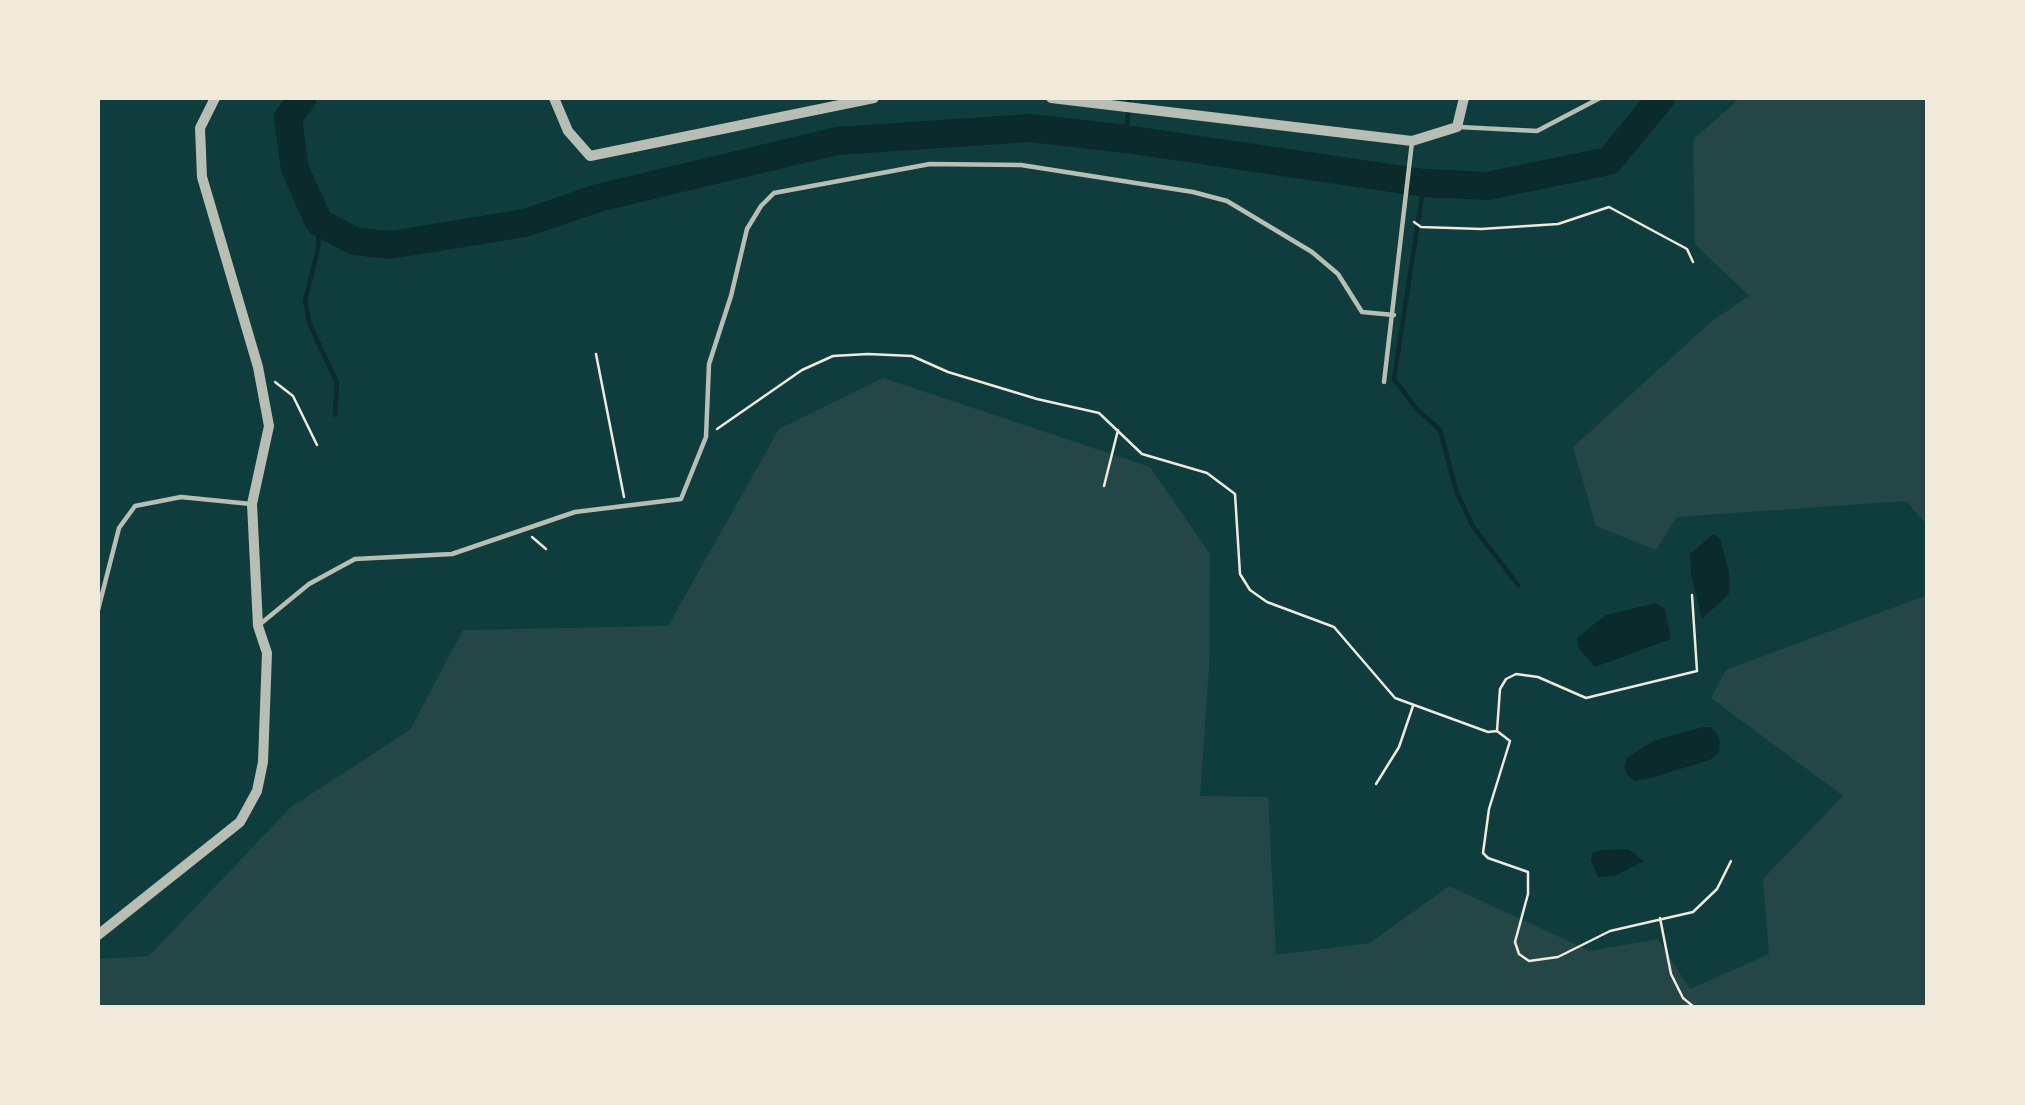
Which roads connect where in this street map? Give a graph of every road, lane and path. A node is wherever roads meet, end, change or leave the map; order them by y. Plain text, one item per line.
1 (215, 98) edge
2 (554, 98) edge
3 (874, 98) edge
4 (1051, 98) edge
5 (1464, 98) edge
6 (1600, 98) edge
7 (1457, 127) junction
8 (1412, 141) junction
9 (1405, 217) junction
10 (1693, 262) dead end
11 (1394, 315) junction
12 (596, 354) dead end
13 (258, 367) junction
14 (1384, 382) dead end
15 (1118, 429) junction
16 (706, 437) junction
17 (317, 445) dead end
18 (1104, 486) dead end
19 (252, 504) junction
20 (625, 504) junction
21 (521, 529) junction
22 (546, 549) dead end
23 (1692, 595) dead end
24 (98, 610) edge
25 (258, 626) junction
26 (1413, 706) junction
27 (1497, 731) junction
28 (1377, 784) dead end
29 (1731, 861) dead end
30 (1660, 918) junction
31 (98, 935) edge
32 (1694, 1007) edge

1 - 13 street
2 - 3 street
4 - 8 street
5 - 7 street
6 - 7 lane
7 - 8 street
8 - 9 lane
9 - 10 path
9 - 11 lane
11 - 14 lane
11 - 16 lane
12 - 20 path
13 - 17 path
13 - 19 street
15 - 16 path
15 - 18 path
15 - 26 path
16 - 20 lane
19 - 24 lane
19 - 25 street
20 - 21 lane
21 - 22 path
21 - 25 lane
23 - 27 path
25 - 31 street
26 - 27 path
26 - 28 path
27 - 30 path
29 - 30 path
30 - 32 path

